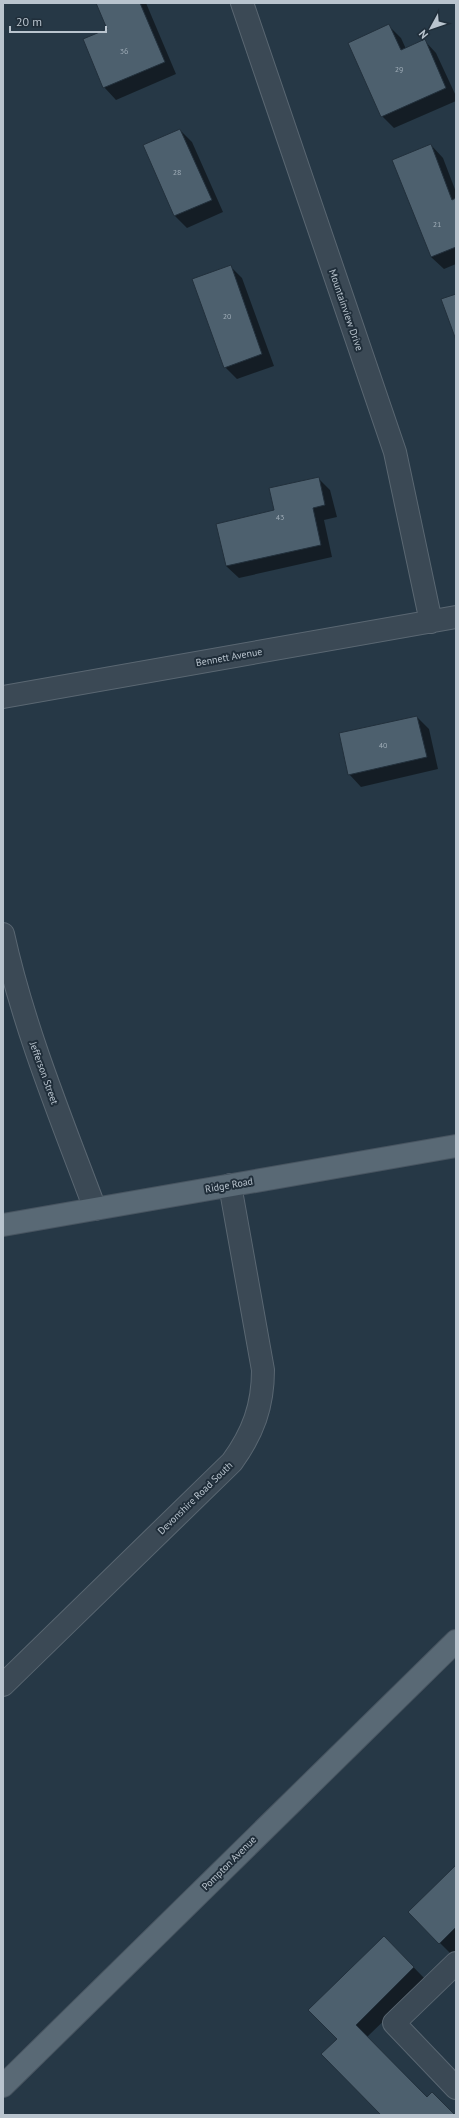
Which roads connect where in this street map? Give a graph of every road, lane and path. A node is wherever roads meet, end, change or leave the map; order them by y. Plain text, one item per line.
1 (242, 3) edge
2 (456, 617) edge
3 (431, 622) junction
4 (3, 697) edge
5 (3, 934) edge
6 (456, 1146) edge
7 (230, 1185) junction
8 (95, 1209) junction
9 (3, 1225) edge
10 (456, 1641) edge
11 (3, 1685) edge
12 (456, 1963) edge
13 (3, 2086) edge
14 (456, 2088) edge

1 - 3 street, Mountainview Drive
2 - 3 street, Bennett Avenue
3 - 4 street, Bennett Avenue
5 - 8 street, Jefferson Street
6 - 7 main road, Ridge Road
7 - 8 main road, Ridge Road
7 - 11 street, Devonshire Road South
8 - 9 main road, Ridge Road
10 - 13 main road, Pompton Avenue
12 - 14 street

